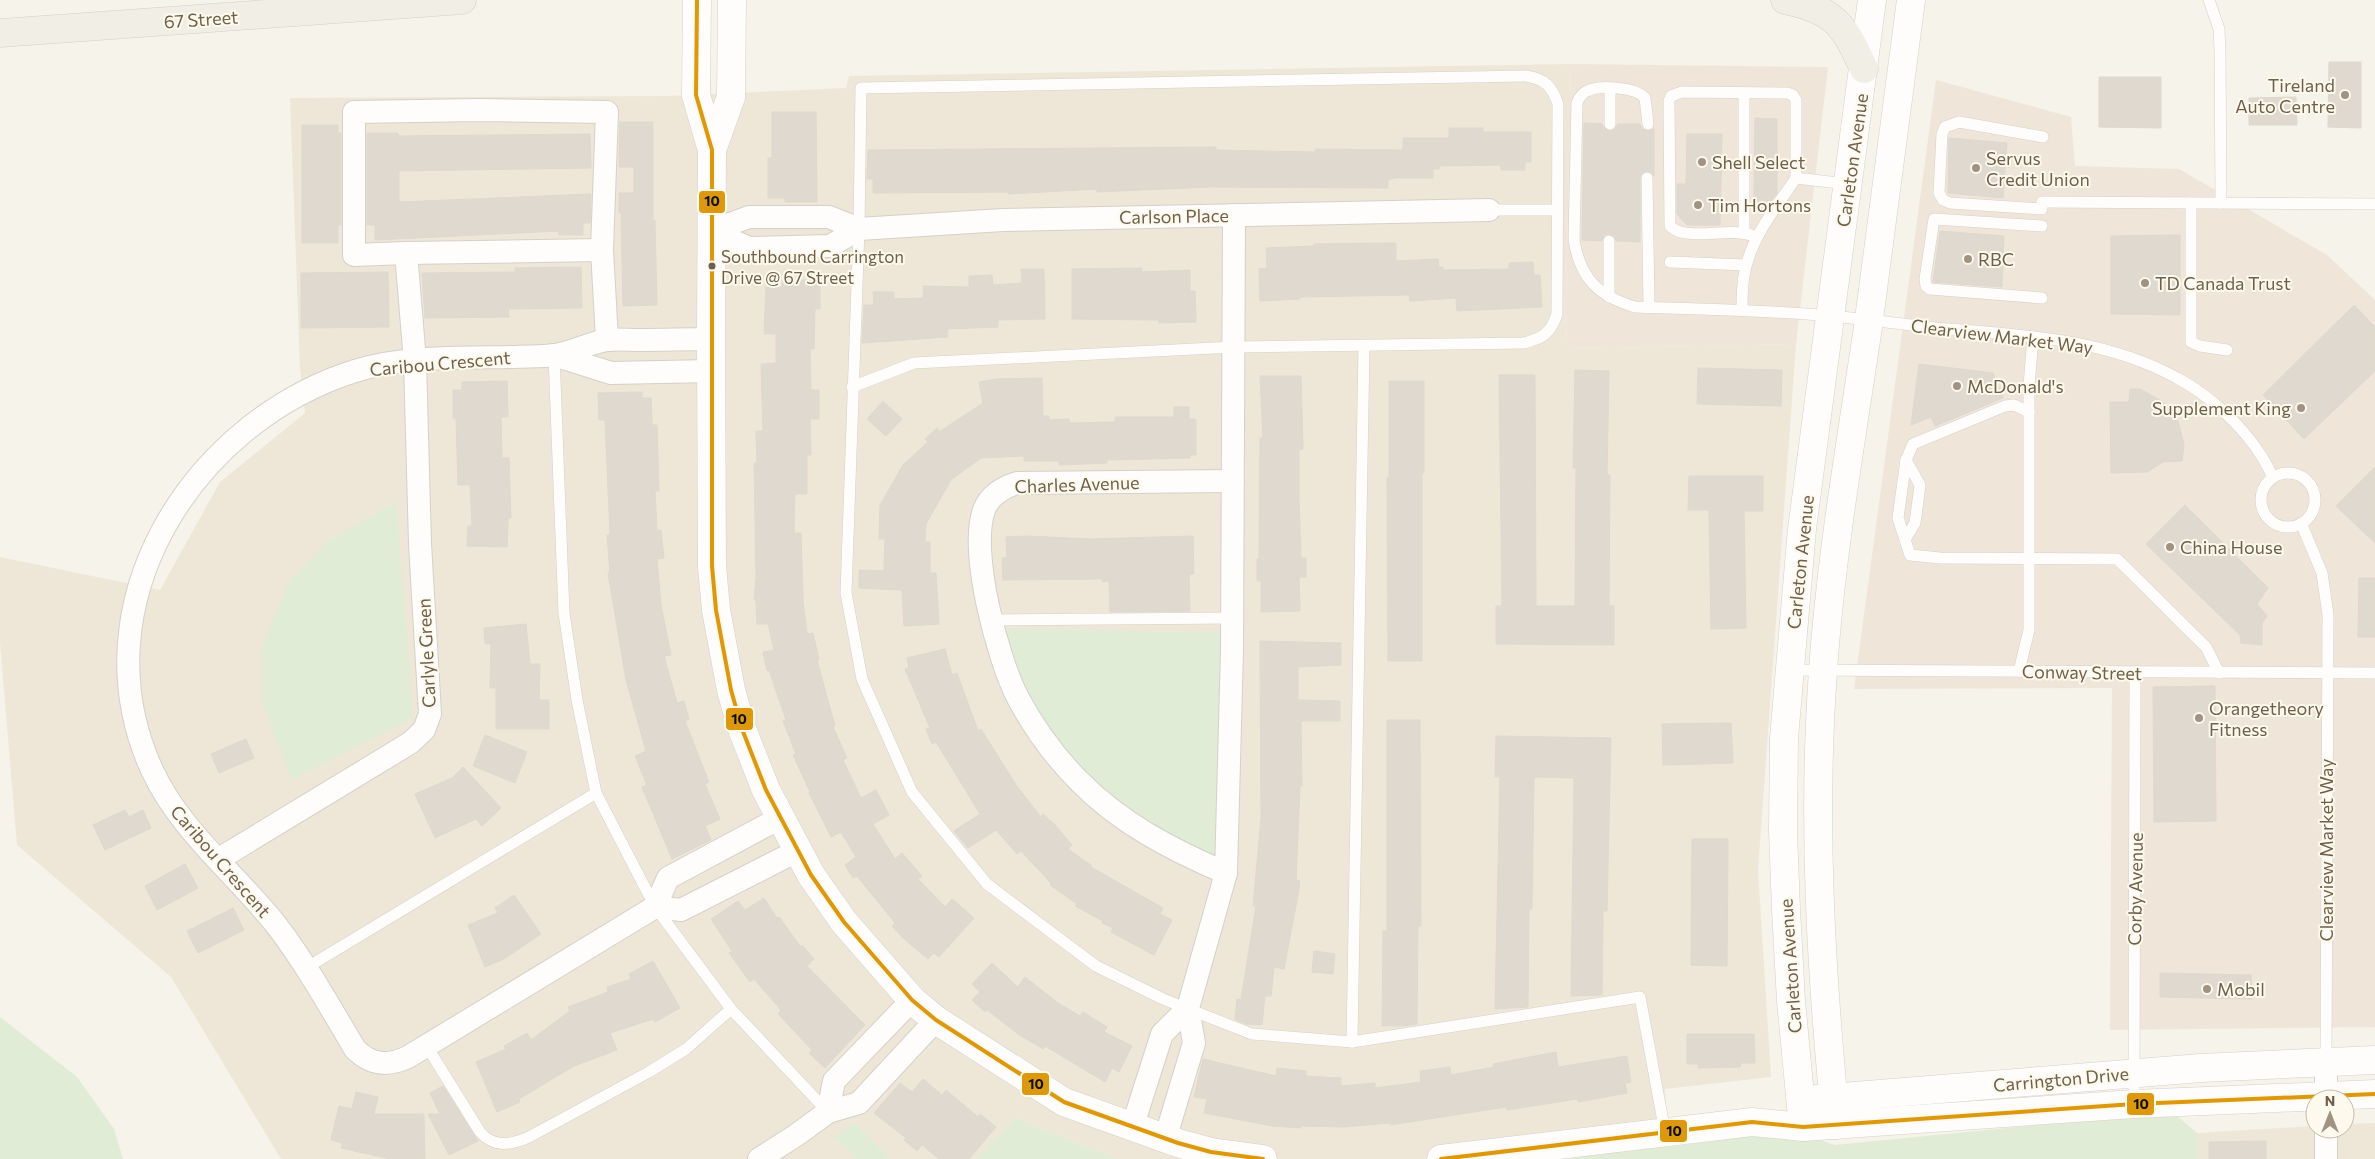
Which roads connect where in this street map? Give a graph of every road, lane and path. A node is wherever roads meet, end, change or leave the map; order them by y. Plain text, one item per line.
1 (462, 0) edge
2 (696, 0) edge
3 (732, 0) edge
4 (1785, 0) edge
5 (1872, 0) edge
6 (1911, 0) edge
7 (2210, 0) edge
8 (0, 33) edge
9 (1864, 69) junction
10 (1610, 89) junction
11 (1744, 93) junction
12 (1610, 124) dead end
13 (1648, 124) dead end
14 (2043, 136) dead end
15 (712, 150) junction
16 (1647, 178) dead end
17 (1796, 178) junction
18 (1849, 184) junction
19 (2191, 203) junction
20 (2221, 203) junction
21 (2375, 204) edge
22 (1489, 210) joint
23 (1557, 210) junction
24 (1234, 215) junction
25 (2042, 226) dead end
26 (860, 229) junction
27 (712, 231) junction
28 (1744, 233) junction
29 (1756, 237) junction
30 (1609, 241) dead end
31 (602, 250) junction
32 (406, 253) junction
33 (1670, 262) dead end
34 (1746, 265) junction
35 (1608, 297) junction
36 (2042, 298) dead end
37 (1649, 307) junction
38 (1742, 310) junction
39 (1831, 316) junction
40 (1868, 321) junction
41 (2033, 337) junction
42 (711, 339) junction
43 (607, 340) junction
44 (1234, 346) junction
45 (1364, 346) junction
46 (2227, 350) dead end
47 (554, 355) junction
48 (415, 361) junction
49 (711, 371) junction
50 (852, 388) junction
51 (2029, 412) junction
52 (1906, 460) junction
53 (2273, 477) junction
54 (1233, 481) junction
55 (2301, 524) junction
56 (1906, 538) junction
57 (2030, 558) junction
58 (1232, 618) junction
59 (992, 620) junction
60 (1788, 670) junction
61 (1823, 671) junction
62 (2020, 671) junction
63 (2135, 672) junction
64 (2219, 673) junction
65 (2327, 674) junction
66 (2375, 674) edge
67 (596, 793) junction
68 (780, 818) junction
69 (797, 851) junction
70 (218, 859) junction
71 (1226, 873) junction
72 (655, 907) junction
73 (306, 968) junction
74 (912, 1000) junction
75 (1188, 1008) junction
76 (731, 1009) junction
77 (936, 1020) junction
78 (1352, 1042) junction
79 (426, 1045) junction
80 (2375, 1060) edge
81 (2326, 1062) junction
82 (2135, 1073) junction
83 (2326, 1089) edge
84 (2375, 1094) edge
85 (2355, 1096) edge
86 (1834, 1097) junction
87 (2305, 1099) edge
88 (2134, 1104) junction
89 (828, 1112) junction
90 (1802, 1114) junction
91 (1836, 1125) junction
92 (1132, 1128) junction
93 (1665, 1132) junction
94 (1165, 1139) junction
95 (2326, 1139) edge
96 (1555, 1152) edge
97 (758, 1159) edge
98 (1263, 1159) edge
99 (1441, 1159) edge
100 (2326, 1159) edge

1 - 8 main road, 67 Street
2 - 15 street
3 - 15 street
4 - 9 main road
5 - 9 street, Carleton Avenue
6 - 40 street, Carleton Avenue
7 - 20 lane
9 - 18 street, Carleton Avenue
10 - 12 lane
10 - 13 lane
10 - 35 lane
11 - 17 lane
11 - 28 lane
11 - 28 lane
14 - 19 lane
15 - 27 street
16 - 37 lane
17 - 18 lane
17 - 29 lane
18 - 39 street, Carleton Avenue
19 - 20 lane
19 - 46 lane
20 - 21 lane
22 - 23 lane
22 - 24 street, Carlson Place
23 - 26 lane
23 - 45 lane
24 - 26 street, Carlson Place
24 - 44 street
25 - 36 lane
26 - 27 street, Carlson Place
26 - 27 street, Carlson Place
26 - 50 lane
27 - 42 street
28 - 29 lane
29 - 34 lane
30 - 35 lane
31 - 32 street
31 - 32 street
31 - 43 street
32 - 48 street, Carlyle Green
33 - 34 lane
34 - 38 lane
35 - 37 lane, Clearview Market Way
37 - 38 lane, Clearview Market Way
38 - 39 lane, Clearview Market Way
39 - 40 lane, Clearview Market Way
39 - 60 street, Carleton Avenue
40 - 41 lane, Clearview Market Way
40 - 61 street, Carleton Avenue
41 - 51 lane
41 - 53 lane, Clearview Market Way
42 - 43 street, Caribou Crescent
42 - 49 street
43 - 47 street, Caribou Crescent
44 - 45 lane
44 - 50 lane
44 - 54 street
45 - 78 lane
47 - 48 street, Caribou Crescent
47 - 49 street, Caribou Crescent
47 - 67 lane
48 - 70 street, Carlyle Green
48 - 70 street, Caribou Crescent
49 - 68 street
50 - 75 lane
51 - 52 lane
51 - 57 lane
52 - 56 lane
52 - 56 lane
53 - 55 lane
53 - 55 lane
54 - 58 street
54 - 59 street, Charles Avenue
55 - 65 lane, Clearview Market Way
56 - 57 lane
57 - 62 lane
57 - 64 lane
58 - 59 lane
58 - 71 street
59 - 71 street, Charles Avenue
60 - 61 lane, Conway Street
60 - 90 street, Carleton Avenue
61 - 62 lane, Conway Street
61 - 86 street, Carleton Avenue
62 - 63 lane, Conway Street
63 - 64 lane, Conway Street
63 - 82 lane, Corby Avenue
64 - 65 lane, Conway Street
65 - 66 lane, Conway Street
65 - 81 lane, Clearview Market Way
67 - 72 lane
67 - 73 lane
68 - 69 street
68 - 72 street
69 - 72 street
69 - 74 street
70 - 73 street, Caribou Crescent
71 - 75 street
72 - 76 lane
72 - 79 street, Caribou Crescent
73 - 79 street, Caribou Crescent
74 - 77 street
74 - 89 street
75 - 78 lane
75 - 92 street
75 - 94 street
76 - 79 lane
76 - 89 lane
77 - 89 street
77 - 92 street
78 - 93 lane
80 - 81 street, Carrington Drive
81 - 82 street, Carrington Drive
81 - 83 street
82 - 86 street, Carrington Drive
82 - 88 lane, Corby Avenue
84 - 85 street, Carrington Drive
86 - 90 street, Carrington Drive
86 - 91 street, Carleton Avenue
87 - 88 street, Carrington Drive
88 - 91 street, Carrington Drive
89 - 97 street
90 - 91 street, Carrington Drive
90 - 93 street, Carrington Drive
92 - 94 street
93 - 96 street, Carrington Drive
94 - 98 street
95 - 100 street
96 - 99 street, Carrington Drive

